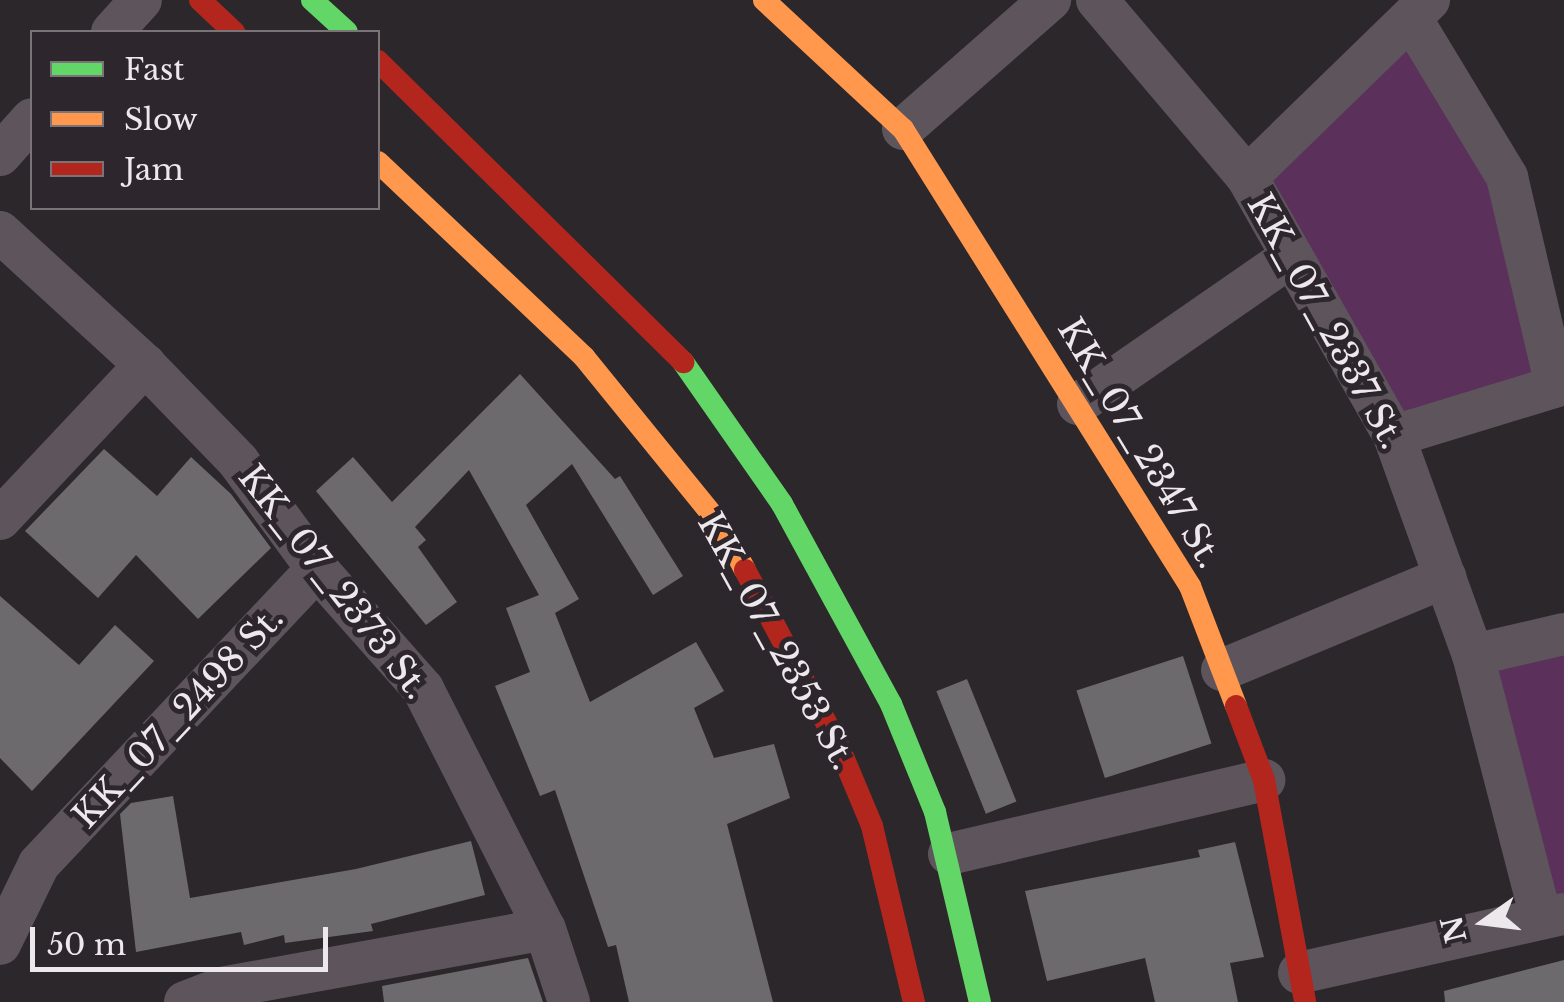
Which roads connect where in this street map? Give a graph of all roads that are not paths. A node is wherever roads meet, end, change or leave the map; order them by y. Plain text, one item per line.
1 (141, 0) edge
2 (200, 0) edge
3 (312, 0) edge
4 (1050, 0) edge
5 (1106, 3) edge
6 (781, 5) edge
7 (1421, 10) edge
8 (114, 30) edge
9 (232, 30) edge
10 (345, 30) edge
11 (380, 63) edge
12 (30, 121) edge
13 (903, 129) junction
14 (0, 154) edge
15 (380, 164) edge
16 (1247, 178) junction
17 (0, 232) edge
18 (1292, 256) junction
19 (145, 364) junction
20 (1560, 385) edge
21 (1078, 404) junction
22 (1394, 436) junction
23 (0, 519) edge
24 (317, 569) junction
25 (1445, 577) junction
26 (1564, 634) edge
27 (1473, 655) junction
28 (1222, 670) junction
29 (1264, 780) junction
30 (949, 854) junction
31 (1553, 916) edge
32 (546, 929) junction
33 (0, 944) edge
34 (1302, 987) edge
35 (203, 995) edge
36 (569, 1002) edge
37 (914, 1002) edge
38 (980, 1002) edge

1 - 8 street
2 - 9 street
3 - 10 street
4 - 13 street
5 - 16 street, KK_07_2337 St.
6 - 13 street, KK_07_2347 St.
7 - 16 street
7 - 20 street
11 - 30 street, KK_07_2353 St.
12 - 14 street
13 - 21 street, KK_07_2347 St.
15 - 37 street, KK_07_2353 St.
16 - 18 street, KK_07_2337 St.
17 - 19 street, KK_07_2373 St.
18 - 21 street
18 - 22 street, KK_07_2337 St.
19 - 23 street
19 - 24 street, KK_07_2373 St.
20 - 22 street
21 - 28 street, KK_07_2347 St.
22 - 25 street, KK_07_2337 St.
24 - 32 street, KK_07_2373 St.
24 - 33 street, KK_07_2498 St.
25 - 27 street, KK_07_2337 St.
25 - 28 street
26 - 27 street
27 - 31 street, KK_07_2337 St.
28 - 29 street, KK_07_2347 St.
29 - 30 street
29 - 34 street, KK_07_2347 St.
30 - 38 street, KK_07_2353 St.
31 - 34 street
32 - 35 street
32 - 36 street, KK_07_2373 St.

